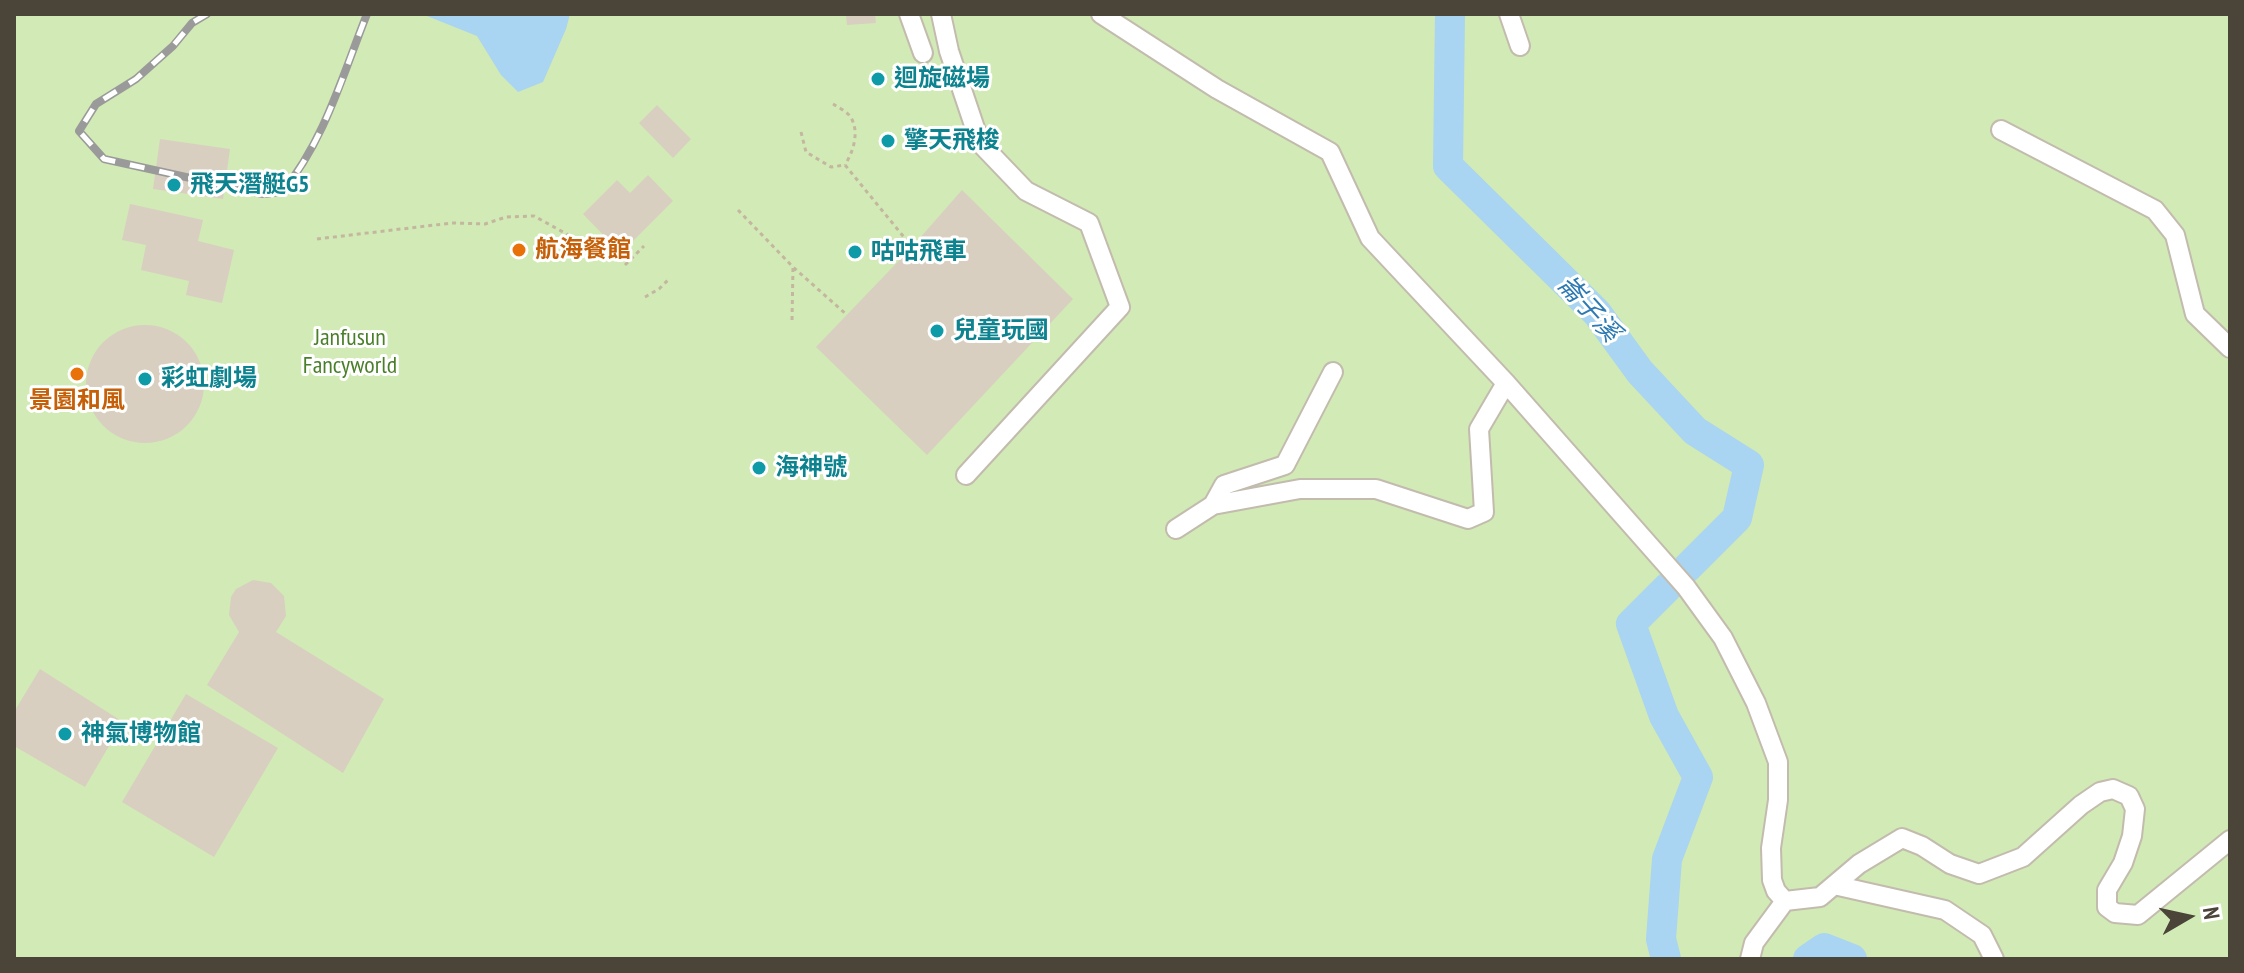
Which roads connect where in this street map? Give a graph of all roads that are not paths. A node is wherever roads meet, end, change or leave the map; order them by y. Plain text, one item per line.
1 (909, 14) edge
2 (941, 14) edge
3 (1101, 14) edge
4 (1509, 14) edge
5 (1520, 46) dead end
6 (923, 53) dead end
7 (2001, 130) dead end
8 (2230, 348) edge
9 (1333, 372) dead end
10 (1506, 383) junction
11 (966, 475) dead end
12 (1213, 505) junction
13 (1176, 529) dead end
14 (2230, 840) edge
15 (1834, 885) junction
16 (1785, 901) junction
17 (1750, 959) edge
18 (1994, 959) edge

1 - 6 street
2 - 11 street
3 - 10 street
4 - 5 street
7 - 8 street
9 - 12 street
10 - 12 street
10 - 16 street
12 - 13 street
14 - 15 street
15 - 16 street
15 - 18 street
16 - 17 street

